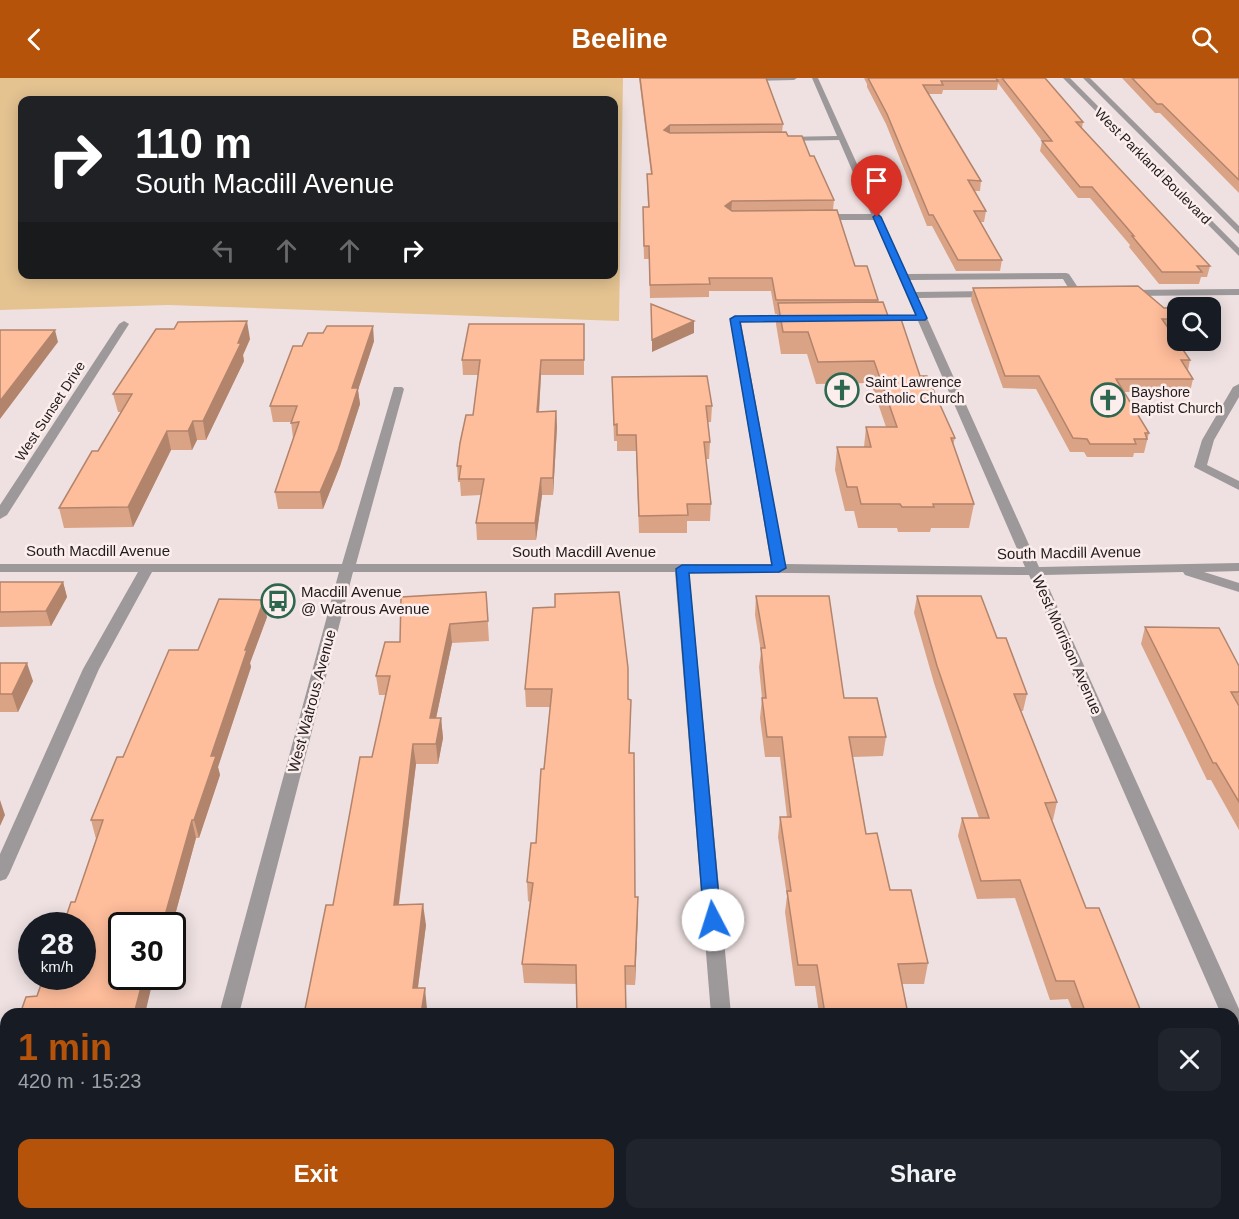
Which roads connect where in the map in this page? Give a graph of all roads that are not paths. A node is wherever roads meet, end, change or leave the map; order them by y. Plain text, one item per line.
1 (794, 78) edge
2 (815, 78) edge
3 (1066, 78) edge
4 (1086, 78) edge
5 (736, 79) edge
6 (842, 138) junction
7 (773, 139) edge
8 (877, 217) junction
9 (810, 218) edge
10 (1239, 231) edge
11 (1239, 253) edge
12 (903, 277) junction
13 (1065, 292) edge
14 (1239, 292) edge
15 (1009, 293) edge
16 (1116, 293) edge
17 (1139, 293) junction
18 (912, 295) junction
19 (1154, 308) edge
20 (805, 318) edge
21 (875, 318) edge
22 (922, 318) junction
23 (124, 324) dead end
24 (1239, 387) edge
25 (398, 389) dead end
26 (1239, 486) edge
27 (0, 515) edge
28 (1239, 567) edge
29 (0, 568) edge
30 (147, 568) junction
31 (348, 568) junction
32 (779, 568) junction
33 (1179, 568) junction
34 (682, 569) junction
35 (1035, 571) junction
36 (1239, 588) edge
37 (0, 874) edge
38 (231, 1008) edge
39 (720, 1008) edge
40 (1228, 1008) edge

1 - 5 street
2 - 6 street, West Morrison Avenue
3 - 11 street, West Parkland Boulevard
4 - 10 street, West Parkland Boulevard
6 - 7 street
6 - 8 street, West Morrison Avenue
8 - 9 street
8 - 12 street, West Morrison Avenue
12 - 13 street
12 - 18 street, West Morrison Avenue
14 - 17 street
15 - 18 street
16 - 17 street
17 - 19 street
18 - 22 street, West Morrison Avenue
20 - 32 street
21 - 22 street
22 - 35 street, West Morrison Avenue
23 - 27 street, West Sunset Drive
24 - 26 street
25 - 31 street, West Watrous Avenue
28 - 33 street, South Macdill Avenue
29 - 30 street, South Macdill Avenue
30 - 31 street, South Macdill Avenue
30 - 37 street
31 - 34 street, South Macdill Avenue
31 - 38 street, West Watrous Avenue
32 - 34 street, South Macdill Avenue
32 - 35 street, South Macdill Avenue
33 - 35 street, South Macdill Avenue
33 - 36 street
34 - 39 street
35 - 40 street, West Morrison Avenue

